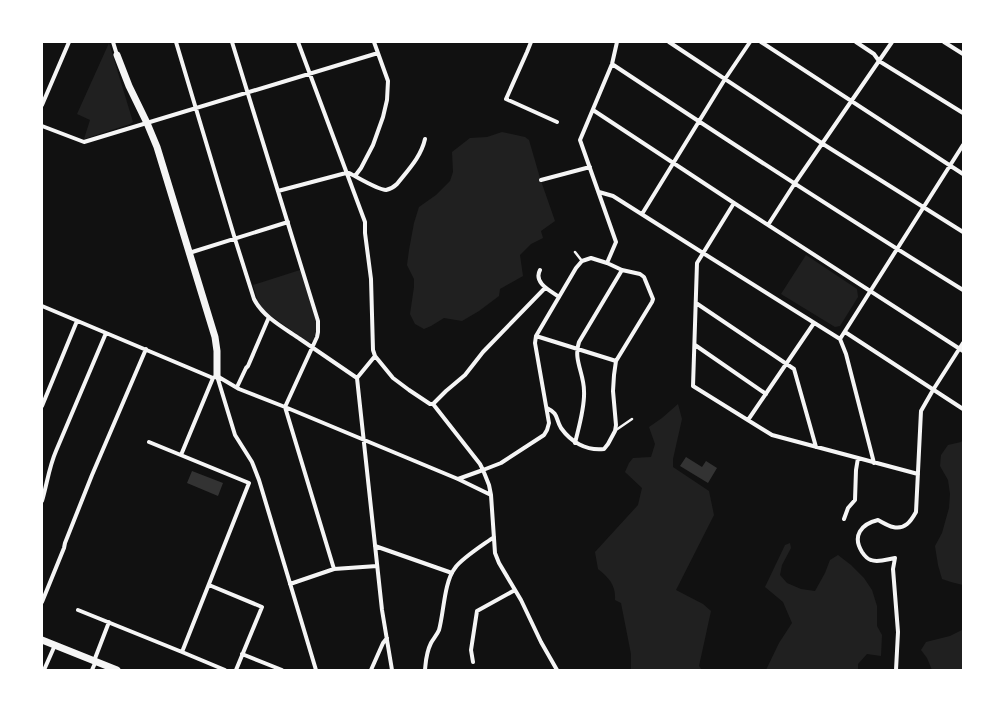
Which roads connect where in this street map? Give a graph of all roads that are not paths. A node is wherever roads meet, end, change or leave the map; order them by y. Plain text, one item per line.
1 (69, 42) edge
2 (113, 42) edge
3 (176, 42) edge
4 (232, 42) edge
5 (298, 42) edge
6 (374, 42) edge
7 (531, 42) edge
8 (617, 42) edge
9 (669, 42) edge
10 (750, 42) edge
11 (761, 42) edge
12 (856, 42) edge
13 (892, 42) edge
14 (944, 42) edge
15 (378, 52) junction
16 (963, 54) edge
17 (117, 55) joint
18 (880, 61) junction
19 (612, 64) junction
20 (310, 73) junction
21 (725, 79) junction
22 (248, 92) junction
23 (852, 101) junction
24 (42, 106) edge
25 (196, 108) junction
26 (593, 110) junction
27 (963, 113) edge
28 (557, 122) dead end
29 (699, 122) junction
30 (147, 123) junction
31 (42, 126) edge
32 (425, 138) dead end
33 (823, 144) junction
34 (963, 145) edge
35 (673, 163) junction
36 (950, 166) junction
37 (590, 167) junction
38 (346, 173) junction
39 (963, 174) edge
40 (355, 176) junction
41 (541, 180) dead end
42 (795, 183) junction
43 (278, 191) junction
44 (598, 192) junction
45 (734, 203) junction
46 (924, 208) junction
47 (642, 214) junction
48 (288, 222) junction
49 (768, 225) junction
50 (963, 232) edge
51 (235, 239) junction
52 (897, 249) junction
53 (575, 252) dead end
54 (189, 253) junction
55 (702, 253) junction
56 (582, 261) junction
57 (607, 263) junction
58 (540, 270) dead end
59 (622, 270) junction
60 (545, 288) junction
61 (963, 290) edge
62 (871, 291) junction
63 (560, 297) junction
64 (696, 303) junction
65 (42, 306) edge
66 (269, 317) junction
67 (77, 321) junction
68 (814, 323) junction
69 (845, 332) junction
70 (106, 333) junction
71 (536, 336) junction
72 (840, 340) junction
73 (963, 343) edge
74 (695, 346) junction
75 (313, 348) junction
76 (577, 348) junction
77 (146, 350) junction
78 (961, 350) edge
79 (376, 356) junction
80 (616, 361) junction
81 (787, 363) junction
82 (215, 377) junction
83 (356, 378) junction
84 (237, 387) junction
85 (933, 390) junction
86 (766, 394) junction
87 (433, 404) junction
88 (42, 406) edge
89 (285, 407) junction
90 (547, 408) junction
91 (963, 409) edge
92 (632, 419) dead end
93 (748, 420) junction
94 (615, 431) junction
95 (364, 439) junction
96 (149, 442) dead end
97 (575, 443) junction
98 (816, 447) junction
99 (181, 455) junction
100 (858, 458) junction
101 (874, 463) junction
102 (483, 470) junction
103 (918, 474) junction
104 (458, 479) junction
105 (259, 480) junction
106 (249, 483) junction
107 (491, 496) junction
108 (42, 501) edge
109 (844, 519) dead end
110 (494, 537) junction
111 (375, 546) junction
112 (377, 566) junction
113 (334, 569) junction
114 (452, 573) junction
115 (290, 584) junction
116 (209, 585) junction
117 (515, 590) junction
118 (42, 602) edge
119 (78, 610) dead end
120 (109, 622) junction
121 (387, 638) junction
122 (42, 640) edge
123 (55, 645) junction
124 (182, 652) junction
125 (242, 654) junction
126 (95, 661) junction
127 (473, 662) dead end
128 (44, 670) edge
129 (92, 670) edge
130 (117, 670) edge
131 (224, 670) edge
132 (236, 670) edge
133 (282, 670) edge
134 (316, 670) edge
135 (371, 670) edge
136 (392, 670) edge
137 (425, 670) edge
138 (558, 670) edge
139 (896, 670) edge

1 - 24 street
2 - 17 street
3 - 25 street
4 - 22 street
5 - 20 street
6 - 15 street
7 - 28 street
8 - 19 street
9 - 21 street
10 - 21 street
11 - 23 street
12 - 18 street
13 - 18 street
14 - 16 street
15 - 20 street
15 - 40 street
17 - 30 street
18 - 23 street
18 - 27 street
19 - 26 street
19 - 29 street
20 - 22 street
20 - 38 street
21 - 29 street
21 - 33 street
22 - 25 street
22 - 43 street
23 - 33 street
23 - 36 street
25 - 30 street
25 - 51 street
26 - 35 street
26 - 37 street
29 - 35 street
29 - 42 street
30 - 31 street
30 - 54 street
32 - 40 street
33 - 42 street
33 - 46 street
34 - 36 street
35 - 45 street
35 - 47 street
36 - 39 street
36 - 46 street
37 - 41 street
37 - 44 street
38 - 40 street
38 - 43 street
38 - 79 street
42 - 49 street
42 - 52 street
43 - 48 street
44 - 47 street
44 - 57 street
45 - 49 street
45 - 55 street
46 - 50 street
46 - 52 street
47 - 55 street
48 - 51 street
48 - 75 street
49 - 62 street
51 - 54 street
51 - 66 street
52 - 61 street
52 - 62 street
53 - 56 lane
54 - 82 street
55 - 64 street
55 - 68 street
56 - 57 street
56 - 63 street
57 - 59 street
58 - 60 street
59 - 76 street
59 - 80 street
60 - 63 street
60 - 87 street
62 - 69 street
62 - 78 street
63 - 71 street
64 - 74 street
64 - 81 street
65 - 67 street
66 - 75 street
66 - 84 street
67 - 70 street
67 - 88 street
68 - 72 street
68 - 81 street
69 - 72 street
69 - 85 street
70 - 77 street
70 - 108 street
71 - 76 street
71 - 90 street
72 - 101 street
73 - 78 street
74 - 86 street
74 - 93 street
75 - 83 street
75 - 89 street
76 - 80 street
76 - 97 street
77 - 82 street
77 - 118 street
78 - 85 street
79 - 83 street
79 - 87 street
80 - 94 street
81 - 86 street
81 - 98 street
82 - 84 street
82 - 99 street
82 - 105 street
83 - 95 street
84 - 89 street
85 - 91 street
85 - 103 street
86 - 93 street
87 - 102 street
89 - 95 street
89 - 113 street
90 - 97 street
90 - 102 street
92 - 94 lane
93 - 98 street
94 - 97 street
95 - 104 street
95 - 111 street
96 - 99 street
98 - 100 street
99 - 106 street
100 - 101 street
100 - 109 street
101 - 103 street
102 - 104 street
102 - 107 street
103 - 139 street
104 - 107 street
105 - 106 street
105 - 115 street
106 - 116 street
107 - 110 street
110 - 114 street
110 - 117 street
111 - 112 street
111 - 114 street
112 - 113 street
112 - 121 street
113 - 115 street
114 - 137 street
115 - 134 street
116 - 124 street
116 - 125 street
117 - 127 street
117 - 138 street
119 - 120 street
120 - 124 street
120 - 126 street
121 - 135 street
121 - 136 street
122 - 123 street
123 - 126 street
123 - 128 street
124 - 131 street
125 - 132 street
125 - 133 street
126 - 129 street
126 - 130 street

